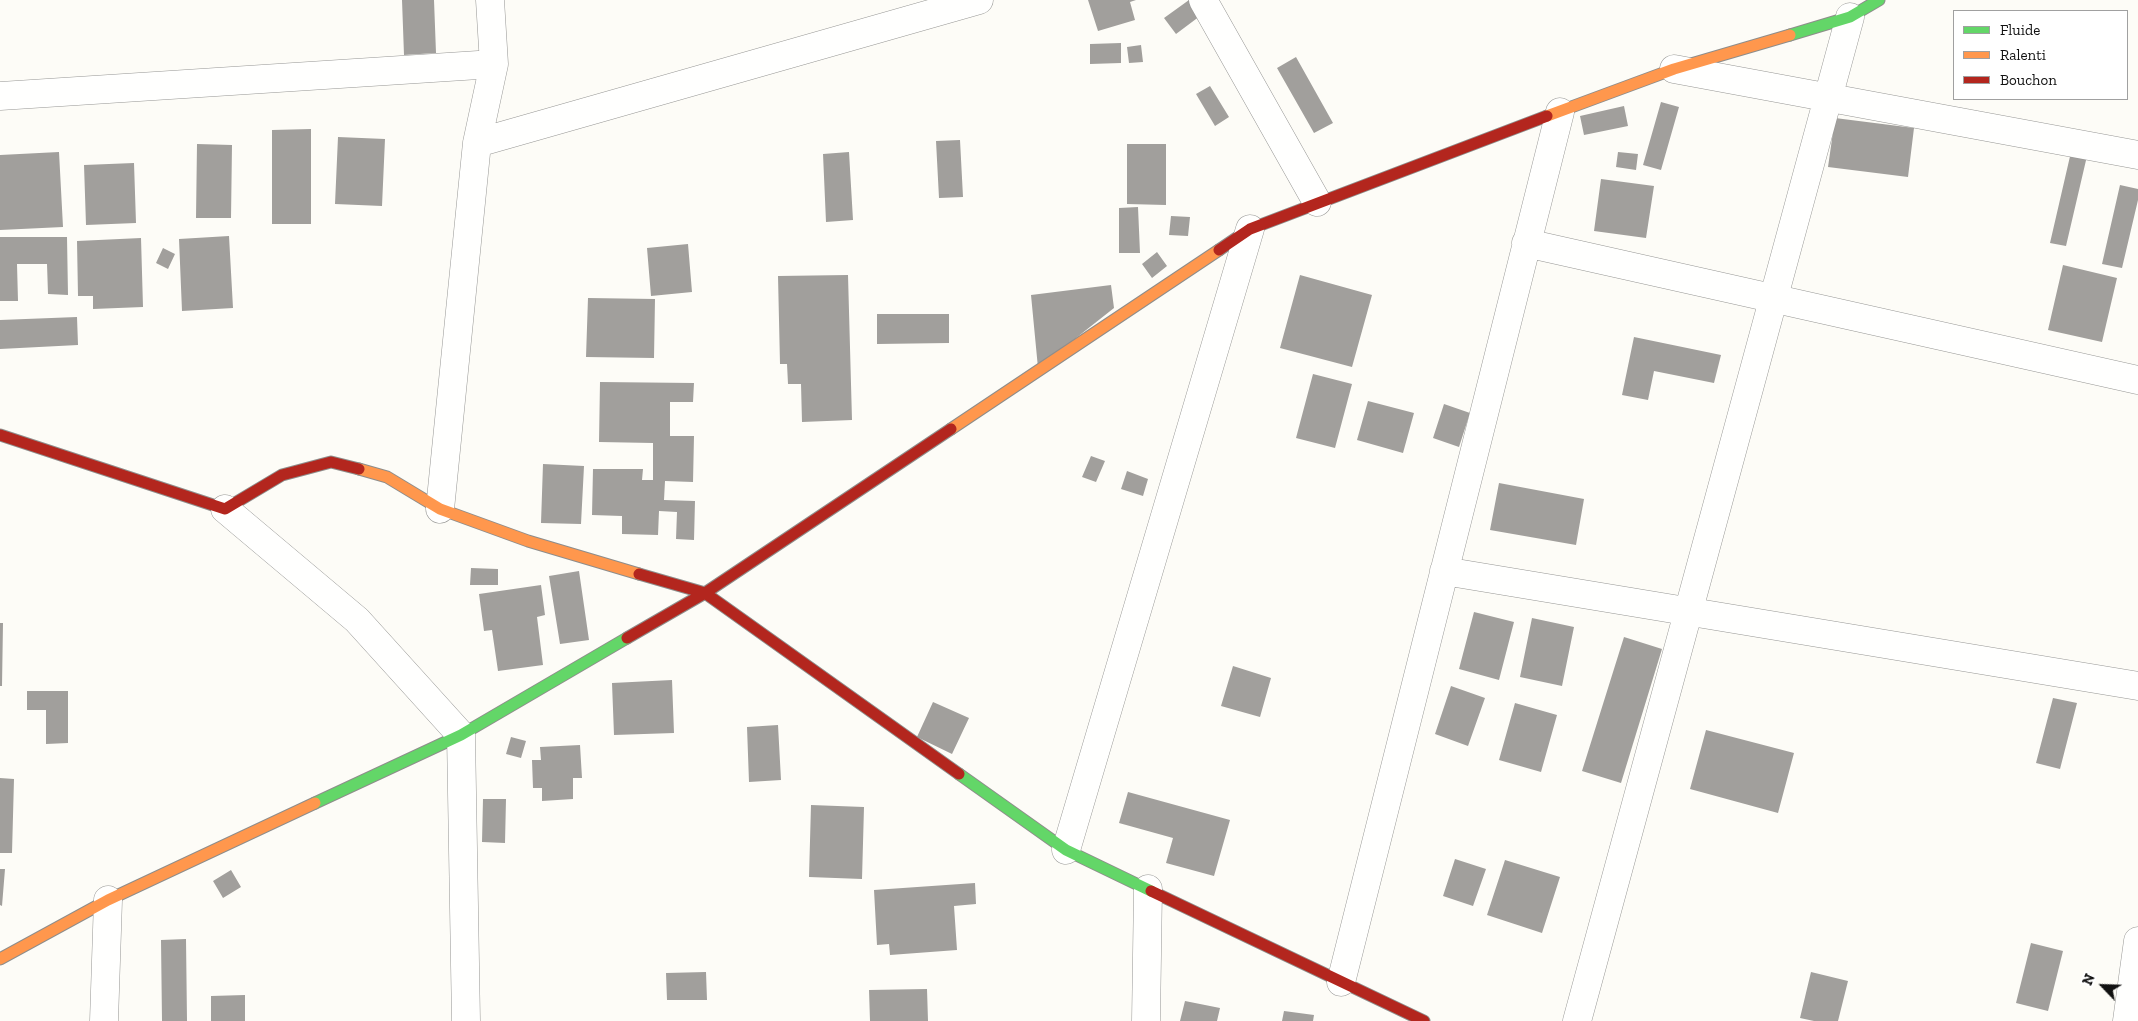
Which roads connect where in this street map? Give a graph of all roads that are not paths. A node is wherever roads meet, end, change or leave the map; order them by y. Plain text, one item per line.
1 (490, 0) edge
2 (979, 0) edge
3 (1203, 0) edge
4 (1879, 0) edge
5 (1850, 17) junction
6 (494, 64) junction
7 (1674, 69) junction
8 (0, 96) edge
9 (1828, 98) junction
10 (1560, 112) junction
11 (477, 143) junction
12 (2138, 154) edge
13 (1317, 202) junction
14 (1250, 229) junction
15 (1526, 243) junction
16 (1773, 298) junction
17 (2138, 380) edge
18 (0, 435) edge
19 (225, 509) junction
20 (440, 509) junction
21 (1444, 571) junction
22 (705, 593) junction
23 (1688, 611) junction
24 (2138, 686) edge
25 (462, 735) junction
26 (1066, 850) junction
27 (1148, 890) junction
28 (108, 900) junction
29 (2138, 941) edge
30 (0, 959) edge
31 (1341, 982) junction
32 (1413, 1018) edge
33 (104, 1021) edge
34 (466, 1021) edge
35 (1146, 1021) edge
36 (1577, 1021) edge
37 (2127, 1021) edge

1 - 6 street
2 - 11 street
3 - 13 street
4 - 5 street
5 - 7 street
5 - 9 street
6 - 8 street
6 - 11 street
7 - 9 street
7 - 10 street
9 - 12 street
9 - 16 street
10 - 13 street
10 - 15 street
11 - 20 street
13 - 14 street
14 - 22 street
14 - 26 street
15 - 16 street
15 - 21 street
16 - 17 street
16 - 23 street
18 - 19 street
19 - 20 street
19 - 25 street
20 - 22 street
21 - 23 street
21 - 31 street
22 - 25 street
22 - 26 street
23 - 24 street
23 - 36 street
25 - 28 street
25 - 34 street
26 - 27 street
27 - 31 street
27 - 35 street
28 - 30 street
28 - 33 street
29 - 37 street
31 - 32 street

